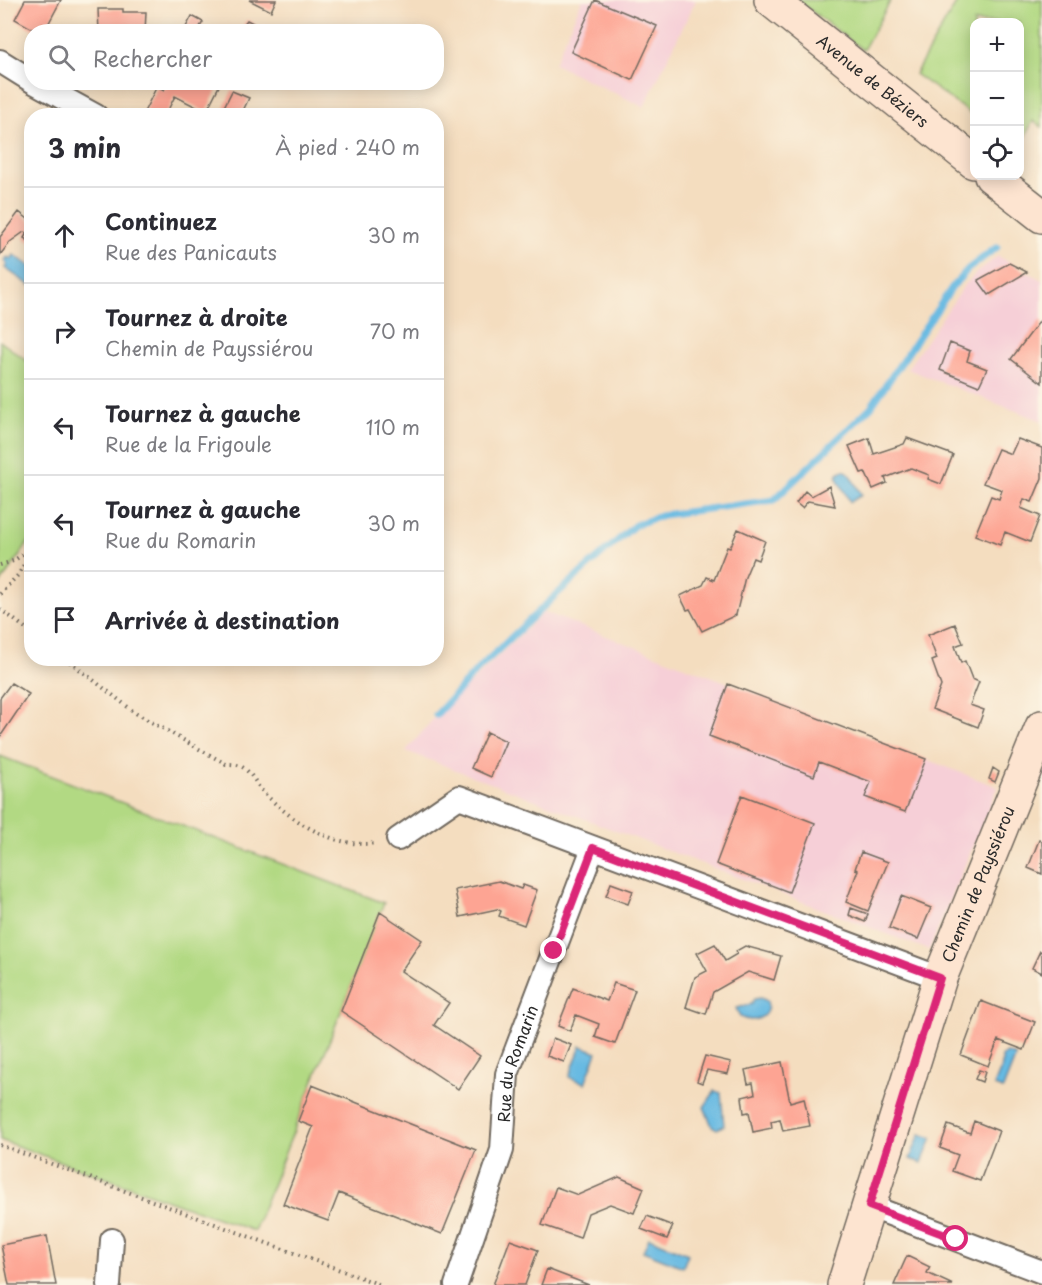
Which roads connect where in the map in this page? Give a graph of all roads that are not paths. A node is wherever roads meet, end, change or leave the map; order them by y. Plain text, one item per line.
1 (771, 0) edge
2 (0, 61) edge
3 (24, 76) edge
4 (48, 90) edge
5 (81, 108) edge
6 (970, 158) edge
7 (996, 180) edge
8 (1042, 216) edge
9 (1042, 727) edge
10 (398, 839) road end
11 (593, 848) junction
12 (940, 978) junction
13 (869, 1206) junction
14 (112, 1240) dead end
15 (1042, 1272) edge
16 (109, 1285) edge
17 (456, 1285) edge
18 (844, 1285) edge

1 - 6 street, Avenue de Béziers
2 - 3 street
4 - 5 street
7 - 8 street
9 - 12 street, Chemin de Payssiérou
10 - 11 street
11 - 12 street
11 - 17 street, Rue du Romarin
12 - 13 street, Chemin de Payssiérou
13 - 15 street
13 - 18 street, Chemin de Payssiérou
14 - 16 street

